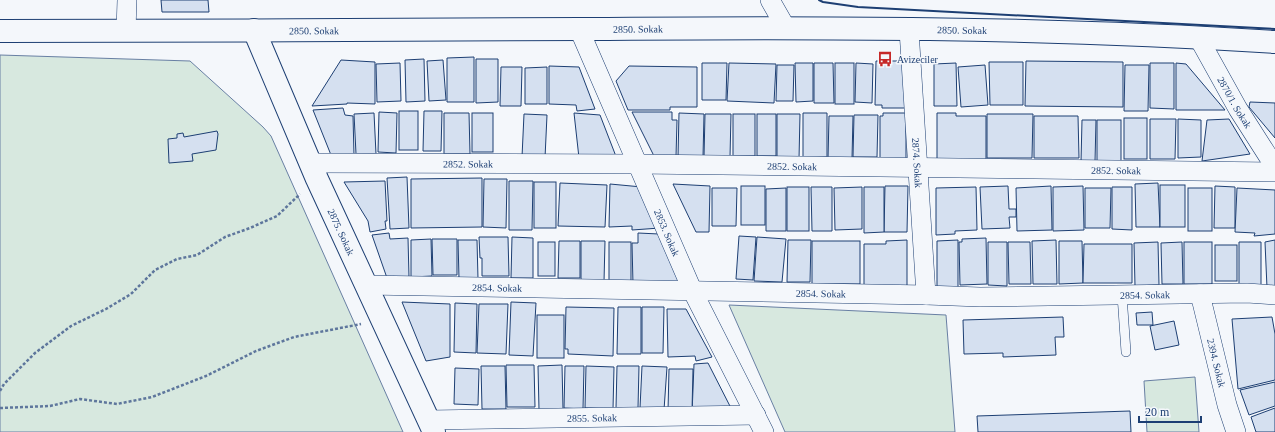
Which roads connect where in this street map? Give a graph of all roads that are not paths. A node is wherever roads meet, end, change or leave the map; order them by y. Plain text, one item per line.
1 (127, 0) edge
2 (770, 0) edge
3 (786, 28) junction
4 (579, 29) junction
5 (254, 30) junction
6 (909, 30) junction
7 (0, 31) edge
8 (126, 31) junction
9 (1198, 37) junction
10 (1275, 42) edge
11 (637, 164) junction
12 (1275, 167) edge
13 (919, 168) junction
14 (313, 171) junction
15 (1275, 172) edge
16 (366, 285) junction
17 (693, 292) junction
18 (1200, 294) junction
19 (926, 295) junction
20 (1122, 295) junction
21 (1275, 295) edge
22 (1126, 352) dead end
23 (760, 424) edge
24 (431, 426) edge
25 (1236, 432) edge

1 - 8 street
2 - 3 street
3 - 4 street, 2850. Sokak
3 - 6 street, 2850. Sokak
4 - 5 street, 2850. Sokak
4 - 11 street, 2853. Sokak
5 - 8 street, 2850. Sokak
5 - 14 street, 2875. Sokak
6 - 9 street, 2850. Sokak
6 - 13 street, 2874. Sokak
7 - 8 street, 2850. Sokak
9 - 10 street, 2850. Sokak
9 - 12 street, 2870/1. Sokak
11 - 13 street, 2852. Sokak
11 - 14 street, 2852. Sokak
11 - 17 street, 2853. Sokak
13 - 15 street, 2852. Sokak
13 - 19 street, 2874. Sokak
14 - 16 street, 2875. Sokak
16 - 17 street, 2854. Sokak
16 - 24 street, 2875. Sokak
17 - 19 street, 2854. Sokak
17 - 23 street, 2853. Sokak
18 - 20 street, 2854. Sokak
18 - 21 street, 2854. Sokak
18 - 25 street, 2394. Sokak
19 - 20 street, 2854. Sokak
20 - 22 lane
23 - 24 street, 2855. Sokak

